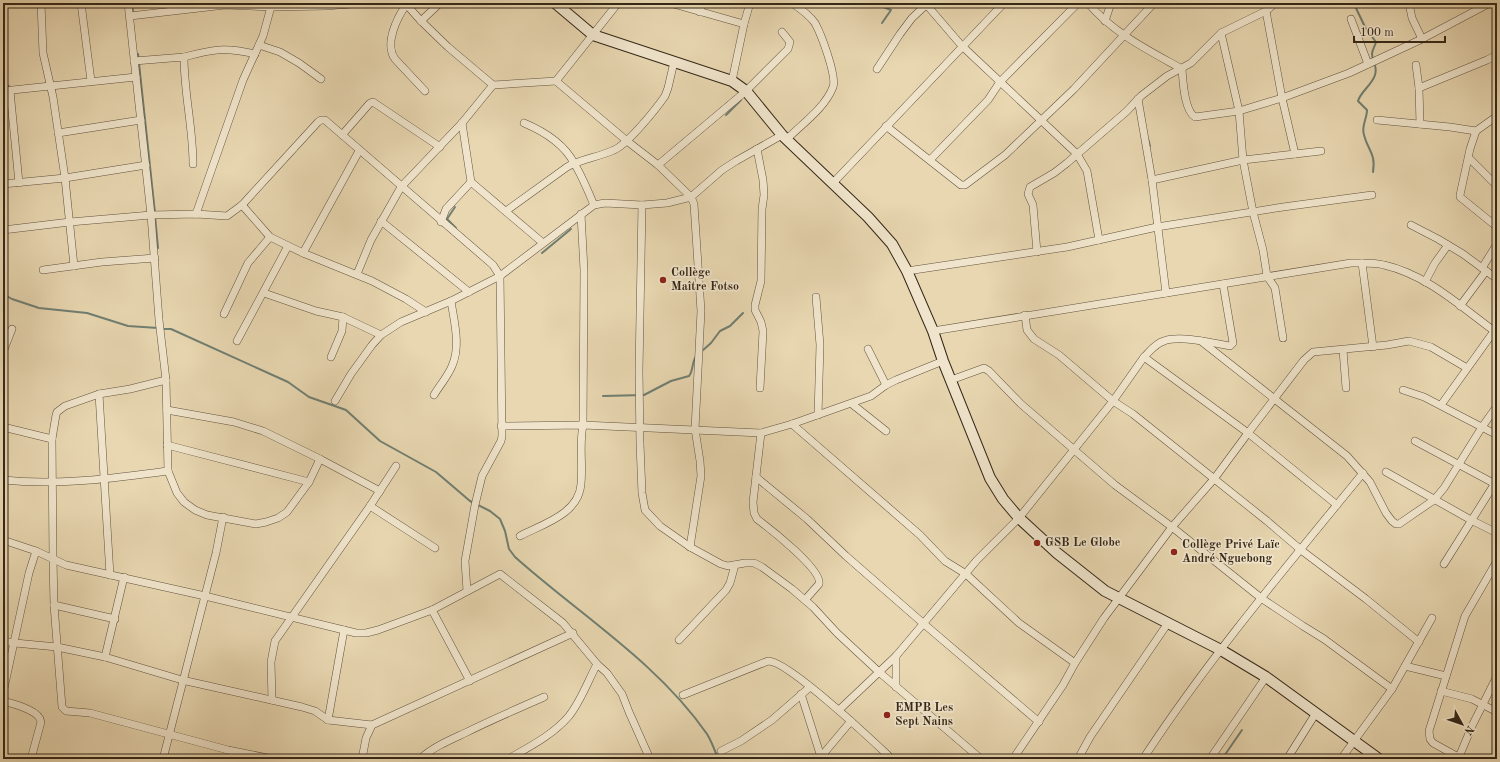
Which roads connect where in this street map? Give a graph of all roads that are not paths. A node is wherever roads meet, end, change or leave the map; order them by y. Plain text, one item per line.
1 (41, 3) edge
2 (81, 3) edge
3 (128, 3) edge
4 (360, 3) edge
5 (364, 3) edge
6 (440, 3) edge
7 (555, 3) edge
8 (618, 3) edge
9 (670, 3) edge
10 (702, 3) edge
11 (750, 3) edge
12 (792, 3) edge
13 (1004, 3) edge
14 (1078, 3) edge
15 (1088, 3) edge
16 (1111, 3) edge
17 (1154, 3) edge
18 (1272, 3) edge
19 (1409, 3) edge
20 (1490, 3) edge
21 (406, 4) edge
22 (926, 4) edge
23 (272, 5) edge
24 (1266, 11) junction
25 (700, 12) junction
26 (130, 16) junction
27 (1351, 19) dead end
28 (421, 21) junction
29 (1105, 21) junction
30 (744, 24) junction
31 (782, 32) dead end
32 (1221, 32) junction
33 (593, 36) junction
34 (1124, 36) junction
35 (1422, 39) junction
36 (259, 45) junction
37 (962, 46) junction
38 (255, 54) junction
39 (1497, 55) edge
40 (184, 57) junction
41 (134, 61) junction
42 (674, 62) junction
43 (1368, 64) junction
44 (1416, 65) dead end
45 (877, 69) dead end
46 (1182, 69) junction
47 (136, 77) junction
48 (321, 79) dead end
49 (556, 81) junction
50 (91, 82) junction
51 (732, 82) junction
52 (1000, 82) junction
53 (50, 85) junction
54 (493, 85) junction
55 (1419, 88) junction
56 (7, 91) edge
57 (425, 91) dead end
58 (746, 91) junction
59 (1282, 98) junction
60 (1138, 99) junction
61 (1239, 111) junction
62 (1497, 116) edge
63 (1041, 119) junction
64 (141, 120) junction
65 (1377, 120) dead end
66 (462, 123) junction
67 (524, 123) dead end
68 (1420, 124) junction
69 (886, 126) junction
70 (1476, 131) junction
71 (58, 133) junction
72 (342, 135) junction
73 (784, 137) junction
74 (627, 142) junction
75 (440, 147) junction
76 (757, 149) junction
77 (359, 151) junction
78 (1321, 151) dead end
79 (1077, 154) junction
80 (1295, 154) junction
81 (1469, 158) junction
82 (930, 160) junction
83 (1243, 160) junction
84 (574, 162) junction
85 (193, 164) dead end
86 (146, 165) junction
87 (658, 165) junction
88 (65, 178) junction
89 (1152, 180) junction
90 (471, 182) junction
91 (19, 183) junction
92 (3, 184) edge
93 (832, 184) junction
94 (1497, 186) edge
95 (401, 187) junction
96 (1372, 196) dead end
97 (691, 197) junction
98 (242, 205) junction
99 (594, 205) junction
100 (642, 205) junction
101 (446, 209) junction
102 (431, 212) junction
103 (506, 212) junction
104 (1253, 212) junction
105 (196, 214) junction
106 (581, 214) junction
107 (151, 215) junction
108 (381, 221) junction
109 (70, 222) junction
110 (442, 222) junction
111 (1410, 225) dead end
112 (1157, 227) junction
113 (1497, 227) edge
114 (3, 230) edge
115 (270, 237) junction
116 (1099, 240) junction
117 (543, 243) junction
118 (1448, 244) junction
119 (1497, 244) edge
120 (288, 246) junction
121 (1037, 252) junction
122 (303, 254) junction
123 (155, 258) junction
124 (1362, 263) junction
125 (74, 266) junction
126 (1484, 269) junction
127 (43, 270) dead end
128 (907, 271) junction
129 (357, 274) junction
130 (500, 276) junction
131 (1267, 276) junction
132 (1497, 279) edge
133 (1426, 282) junction
134 (1223, 284) junction
135 (469, 292) junction
136 (264, 293) junction
137 (1166, 293) junction
138 (816, 297) dead end
139 (451, 301) junction
140 (1460, 306) junction
141 (426, 312) junction
142 (224, 314) dead end
143 (1025, 315) junction
144 (343, 317) junction
145 (12, 329) dead end
146 (1496, 330) edge
147 (933, 331) junction
148 (381, 335) junction
149 (1283, 338) dead end
150 (237, 341) dead end
151 (1201, 341) junction
152 (1373, 347) junction
153 (868, 349) dead end
154 (1344, 350) junction
155 (3, 352) edge
156 (331, 357) dead end
157 (1144, 357) junction
158 (943, 361) junction
159 (1467, 368) junction
160 (166, 380) junction
161 (951, 380) junction
162 (886, 385) junction
163 (760, 388) dead end
164 (1346, 388) dead end
165 (3, 389) edge
166 (1403, 390) dead end
167 (99, 394) junction
168 (434, 395) dead end
169 (1274, 399) junction
170 (335, 401) dead end
171 (1113, 401) junction
172 (852, 404) junction
173 (1441, 405) junction
174 (1497, 406) edge
175 (166, 410) junction
176 (818, 415) junction
177 (792, 424) junction
178 (583, 425) junction
179 (502, 426) junction
180 (3, 427) edge
181 (1482, 427) junction
182 (640, 428) junction
183 (695, 430) junction
184 (886, 431) dead end
185 (761, 433) junction
186 (1248, 433) junction
187 (1497, 435) edge
188 (52, 439) junction
189 (1415, 441) dead end
190 (167, 445) junction
191 (1073, 450) junction
192 (320, 459) junction
193 (1457, 465) junction
194 (396, 466) dead end
195 (168, 471) junction
196 (1386, 472) dead end
197 (1363, 473) junction
198 (756, 477) junction
199 (104, 479) junction
200 (1214, 479) junction
201 (3, 480) edge
202 (309, 482) junction
203 (52, 483) junction
204 (1496, 483) edge
205 (380, 491) junction
206 (1434, 500) junction
207 (1337, 505) junction
208 (370, 506) junction
209 (223, 517) junction
210 (1019, 518) junction
211 (1471, 520) junction
212 (1172, 527) junction
213 (1497, 533) edge
214 (520, 536) dead end
215 (3, 540) edge
216 (690, 547) junction
217 (435, 548) dead end
218 (1301, 550) junction
219 (36, 551) junction
220 (53, 560) junction
221 (1497, 561) edge
222 (1444, 564) dead end
223 (735, 565) junction
224 (966, 574) junction
225 (1490, 574) junction
226 (110, 575) junction
227 (124, 577) junction
228 (1497, 578) edge
229 (467, 591) junction
230 (204, 596) junction
231 (1119, 598) junction
232 (1261, 598) junction
233 (805, 600) junction
234 (54, 605) junction
235 (432, 610) junction
236 (290, 618) junction
237 (1432, 618) dead end
238 (115, 619) junction
239 (1168, 623) junction
240 (924, 624) junction
241 (344, 630) junction
242 (573, 633) junction
243 (679, 640) dead end
244 (3, 641) edge
245 (1419, 642) junction
246 (15, 643) junction
247 (57, 647) junction
248 (1221, 650) junction
249 (896, 656) junction
250 (105, 657) junction
251 (1075, 663) junction
252 (597, 664) junction
253 (1406, 666) junction
254 (880, 672) junction
255 (1446, 676) junction
256 (1497, 676) edge
257 (1266, 677) junction
258 (182, 680) junction
259 (470, 681) junction
260 (810, 687) junction
261 (896, 687) junction
262 (1392, 689) junction
263 (1441, 690) junction
264 (3, 693) edge
265 (801, 694) junction
266 (683, 695) dead end
267 (544, 697) dead end
268 (272, 700) junction
269 (3, 701) edge
270 (1483, 704) junction
271 (839, 710) junction
272 (1497, 712) edge
273 (1316, 713) junction
274 (328, 720) junction
275 (851, 721) junction
276 (1039, 722) junction
277 (372, 725) junction
278 (168, 735) junction
279 (1354, 741) junction
280 (721, 751) dead end
281 (820, 758) edge
282 (1376, 758) edge
283 (1461, 758) edge
284 (31, 759) edge
285 (163, 759) edge
286 (273, 759) edge
287 (362, 759) edge
288 (420, 759) edge
289 (508, 759) edge
290 (650, 759) edge
291 (892, 759) edge
292 (981, 759) edge
293 (1012, 759) edge
294 (1078, 759) edge
295 (1143, 759) edge
296 (1210, 759) edge
297 (1287, 759) edge
298 (1341, 759) edge

1 - 53 street
2 - 50 street
3 - 26 street
4 - 5 street
4 - 23 street
6 - 28 street
7 - 33 main road
8 - 33 street
9 - 25 street
10 - 25 street
11 - 30 street
12 - 73 street
13 - 37 street
14 - 52 street
15 - 29 street
16 - 29 street
17 - 34 street
18 - 24 street
19 - 35 street
20 - 35 street
21 - 28 street
21 - 57 street
22 - 37 street
22 - 45 street
23 - 26 street
23 - 36 street
24 - 32 street
24 - 59 street
25 - 30 street
26 - 41 street
27 - 43 street
28 - 54 street
29 - 34 street
30 - 51 street
31 - 58 street
32 - 46 street
32 - 61 street
33 - 42 main road
33 - 49 street
34 - 46 street
34 - 63 street
35 - 43 street
36 - 38 street
36 - 48 street
37 - 52 street
37 - 69 street
38 - 40 street
38 - 105 street
39 - 55 street
40 - 41 street
40 - 85 street
41 - 47 street
42 - 51 main road
42 - 74 street
43 - 59 street
44 - 55 street
46 - 60 street
46 - 61 street
47 - 50 street
47 - 64 street
49 - 54 street
49 - 74 street
50 - 53 street
51 - 58 main road
52 - 63 street
52 - 82 street
53 - 56 street
53 - 71 street
54 - 66 street
55 - 68 street
56 - 91 street
58 - 73 main road
58 - 87 street
59 - 61 street
59 - 80 street
60 - 79 street
60 - 89 street
61 - 83 street
62 - 70 street
63 - 79 street
63 - 82 street
64 - 71 street
64 - 86 street
65 - 68 street
66 - 75 street
66 - 90 street
67 - 84 street
68 - 70 street
69 - 82 street
69 - 93 street
70 - 81 street
71 - 88 street
72 - 75 street
72 - 77 street
72 - 98 street
73 - 76 street
73 - 93 main road
74 - 84 street
74 - 87 street
75 - 95 street
76 - 97 street
76 - 163 street
77 - 95 street
77 - 122 street
78 - 80 street
79 - 116 street
79 - 121 street
80 - 83 street
81 - 94 street
81 - 113 street
83 - 89 street
83 - 104 street
84 - 99 street
84 - 103 street
86 - 88 street
86 - 107 street
87 - 97 street
88 - 91 street
88 - 109 street
89 - 112 street
90 - 101 street
90 - 103 street
91 - 92 street
93 - 128 main road
95 - 102 street
95 - 108 street
96 - 104 street
97 - 100 street
97 - 183 street
98 - 105 street
98 - 115 street
99 - 100 street
99 - 106 street
100 - 182 street
101 - 102 street
101 - 110 street
102 - 110 street
103 - 117 street
104 - 112 street
104 - 131 street
105 - 107 street
106 - 117 street
106 - 178 street
107 - 109 street
107 - 123 street
108 - 129 street
108 - 135 street
109 - 114 street
109 - 125 street
110 - 130 street
111 - 118 street
112 - 116 street
112 - 137 street
115 - 120 street
115 - 142 street
116 - 121 street
117 - 130 street
118 - 126 street
118 - 133 street
119 - 126 street
120 - 122 street
120 - 136 street
121 - 128 street
122 - 129 street
123 - 125 street
123 - 160 street
124 - 131 street
124 - 133 street
124 - 152 street
125 - 127 street
126 - 132 street
126 - 140 street
128 - 147 main road
129 - 141 street
130 - 135 street
130 - 179 street
131 - 134 street
131 - 149 street
133 - 140 street
134 - 137 street
134 - 151 street
135 - 139 street
136 - 144 street
136 - 150 street
137 - 143 street
138 - 176 street
139 - 141 street
139 - 168 street
140 - 146 street
141 - 148 street
143 - 147 street
143 - 171 street
144 - 148 street
144 - 156 street
145 - 155 street
146 - 159 street
147 - 158 main road
148 - 170 street
151 - 157 street
151 - 169 street
152 - 154 street
152 - 159 street
153 - 162 street
154 - 164 street
154 - 169 street
157 - 171 street
157 - 186 street
158 - 161 main road
158 - 162 street
159 - 173 street
160 - 167 street
160 - 175 street
161 - 191 street
161 - 210 main road
162 - 172 street
165 - 180 street
166 - 173 street
167 - 188 street
167 - 199 street
169 - 186 street
169 - 197 street
171 - 191 street
171 - 200 street
172 - 176 street
172 - 184 street
173 - 181 street
174 - 181 street
175 - 190 street
175 - 192 street
176 - 177 street
177 - 185 street
177 - 224 street
178 - 179 street
178 - 182 street
178 - 214 street
179 - 229 street
180 - 188 street
181 - 187 street
181 - 193 street
182 - 183 street
182 - 216 street
183 - 185 street
183 - 216 street
185 - 198 street
186 - 200 street
186 - 207 street
188 - 203 street
189 - 193 street
190 - 195 street
190 - 202 street
191 - 210 street
191 - 212 street
192 - 202 street
192 - 205 street
193 - 204 street
193 - 206 street
194 - 205 street
195 - 199 street
195 - 209 street
196 - 206 street
197 - 206 street
197 - 207 street
198 - 233 street
198 - 240 street
199 - 203 street
199 - 226 street
200 - 212 street
200 - 218 street
201 - 203 street
202 - 209 street
203 - 220 street
204 - 211 street
205 - 208 street
206 - 211 street
207 - 218 street
208 - 217 street
208 - 236 street
209 - 230 street
210 - 224 street
210 - 231 main road
211 - 213 street
211 - 222 street
212 - 231 street
212 - 232 street
215 - 219 street
216 - 223 street
218 - 232 street
218 - 245 street
219 - 220 street
219 - 246 street
220 - 226 street
220 - 234 street
221 - 225 street
223 - 233 street
223 - 243 street
224 - 240 street
224 - 251 street
225 - 228 street
225 - 255 street
226 - 227 street
227 - 230 street
227 - 238 street
229 - 235 street
229 - 242 street
230 - 236 street
230 - 258 street
231 - 239 main road
231 - 251 street
232 - 248 street
232 - 262 street
233 - 254 street
234 - 238 street
234 - 247 street
235 - 241 street
235 - 259 street
236 - 241 street
236 - 268 street
237 - 245 street
238 - 250 street
239 - 248 main road
239 - 294 street
240 - 249 street
240 - 276 street
241 - 274 street
242 - 252 street
242 - 259 street
244 - 246 street
245 - 253 street
246 - 247 street
246 - 264 street
247 - 250 street
247 - 278 street
248 - 257 main road
248 - 295 street
249 - 254 street
249 - 261 street
250 - 258 street
251 - 276 street
252 - 289 street
252 - 290 street
253 - 255 street
253 - 262 street
254 - 261 street
254 - 271 street
255 - 263 street
256 - 270 street
257 - 273 main road
257 - 296 street
258 - 268 street
258 - 278 street
259 - 277 street
260 - 265 street
260 - 266 street
260 - 271 street
261 - 292 street
262 - 279 street
263 - 270 street
263 - 283 street
265 - 280 street
265 - 281 street
267 - 288 street
268 - 274 street
269 - 284 street
270 - 272 street
270 - 283 street
271 - 275 street
273 - 279 main road
273 - 297 street
274 - 277 street
275 - 281 street
275 - 291 street
276 - 293 street
277 - 287 street
278 - 285 street
278 - 286 street
279 - 282 main road
279 - 298 street

